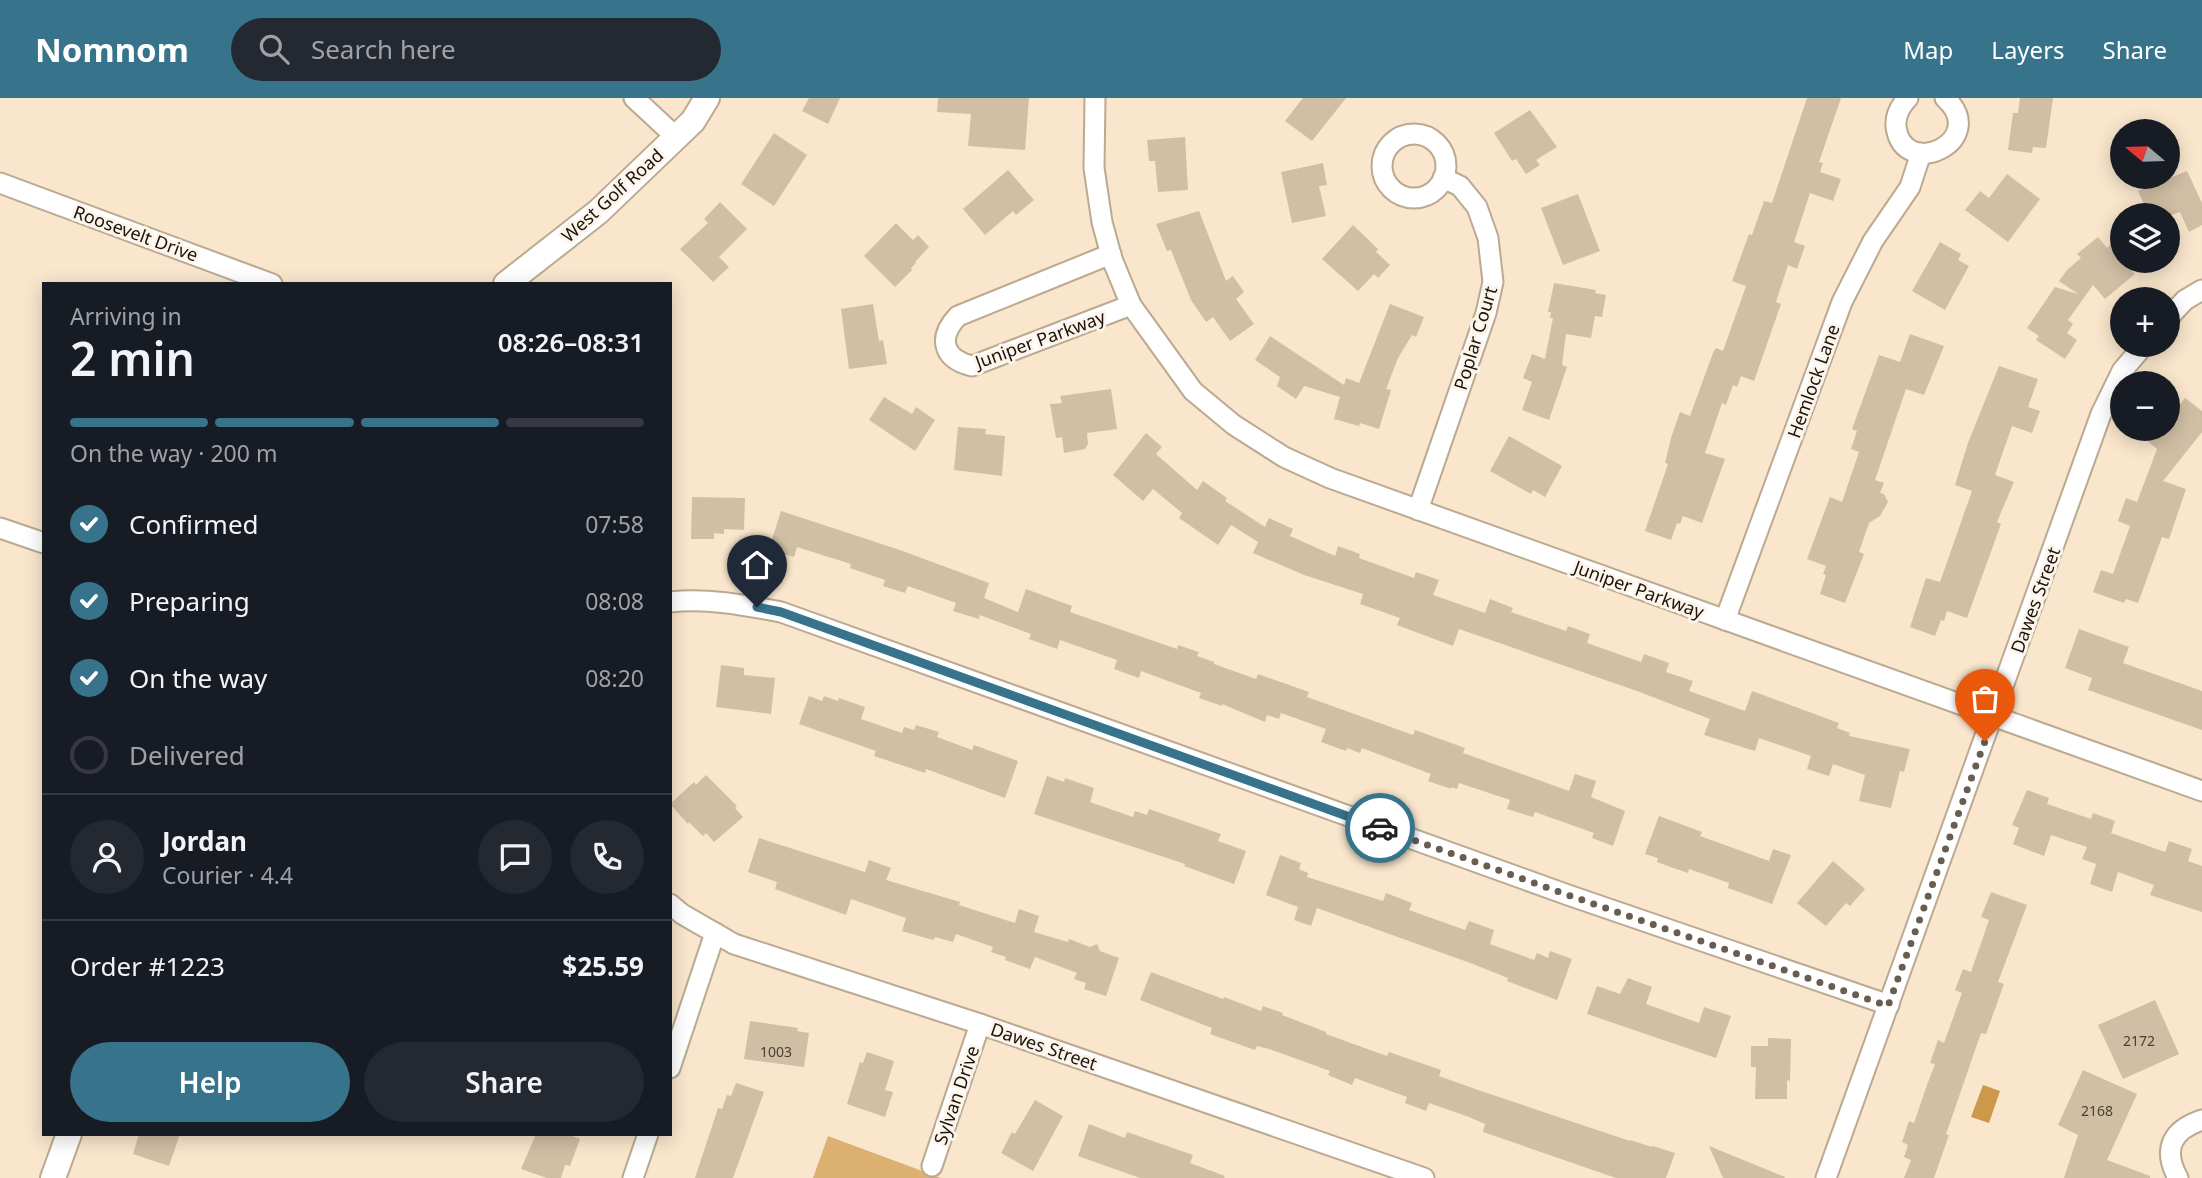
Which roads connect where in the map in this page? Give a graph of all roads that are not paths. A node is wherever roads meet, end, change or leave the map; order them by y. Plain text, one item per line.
1 (634, 98) edge
2 (707, 98) edge
3 (1095, 98) edge
4 (1908, 98) edge
5 (1945, 98) edge
6 (676, 137) junction
7 (1921, 153) junction
8 (1443, 178) dead end
9 (0, 183) edge
10 (1111, 254) junction
11 (267, 282) edge
12 (509, 282) edge
13 (2202, 290) edge
14 (1131, 305) junction
15 (2180, 305) edge
16 (2134, 357) edge
17 (1418, 510) junction
18 (0, 528) edge
19 (42, 542) edge
20 (672, 602) edge
21 (1726, 620) junction
22 (1993, 717) junction
23 (2202, 791) edge
24 (672, 906) edge
25 (715, 933) junction
26 (1888, 1006) junction
27 (980, 1024) junction
28 (672, 1062) edge
29 (2202, 1121) edge
30 (68, 1136) edge
31 (647, 1136) edge
32 (932, 1166) dead end
33 (53, 1178) edge
34 (633, 1178) edge
35 (1424, 1178) edge
36 (1826, 1178) edge
37 (2178, 1178) edge

1 - 6 street
2 - 6 street, West Golf Road
3 - 10 street, Juniper Parkway
4 - 7 street
5 - 7 street
6 - 12 street, West Golf Road
7 - 21 street, Hemlock Lane
8 - 17 street, Poplar Court
9 - 11 street, Roosevelt Drive
10 - 14 street, Juniper Parkway
10 - 14 street, Juniper Parkway
13 - 15 street
14 - 17 street, Juniper Parkway
16 - 22 street, Dawes Street
17 - 21 street, Juniper Parkway
18 - 19 street
20 - 26 street
21 - 22 street, Juniper Parkway
22 - 23 street, Juniper Parkway
22 - 26 street, Dawes Street
24 - 25 street, Dawes Street
25 - 27 street, Dawes Street
25 - 28 street
26 - 36 street, Dawes Street
27 - 32 street, Sylvan Drive
27 - 35 street, Dawes Street
29 - 37 street
30 - 33 street
31 - 34 street

